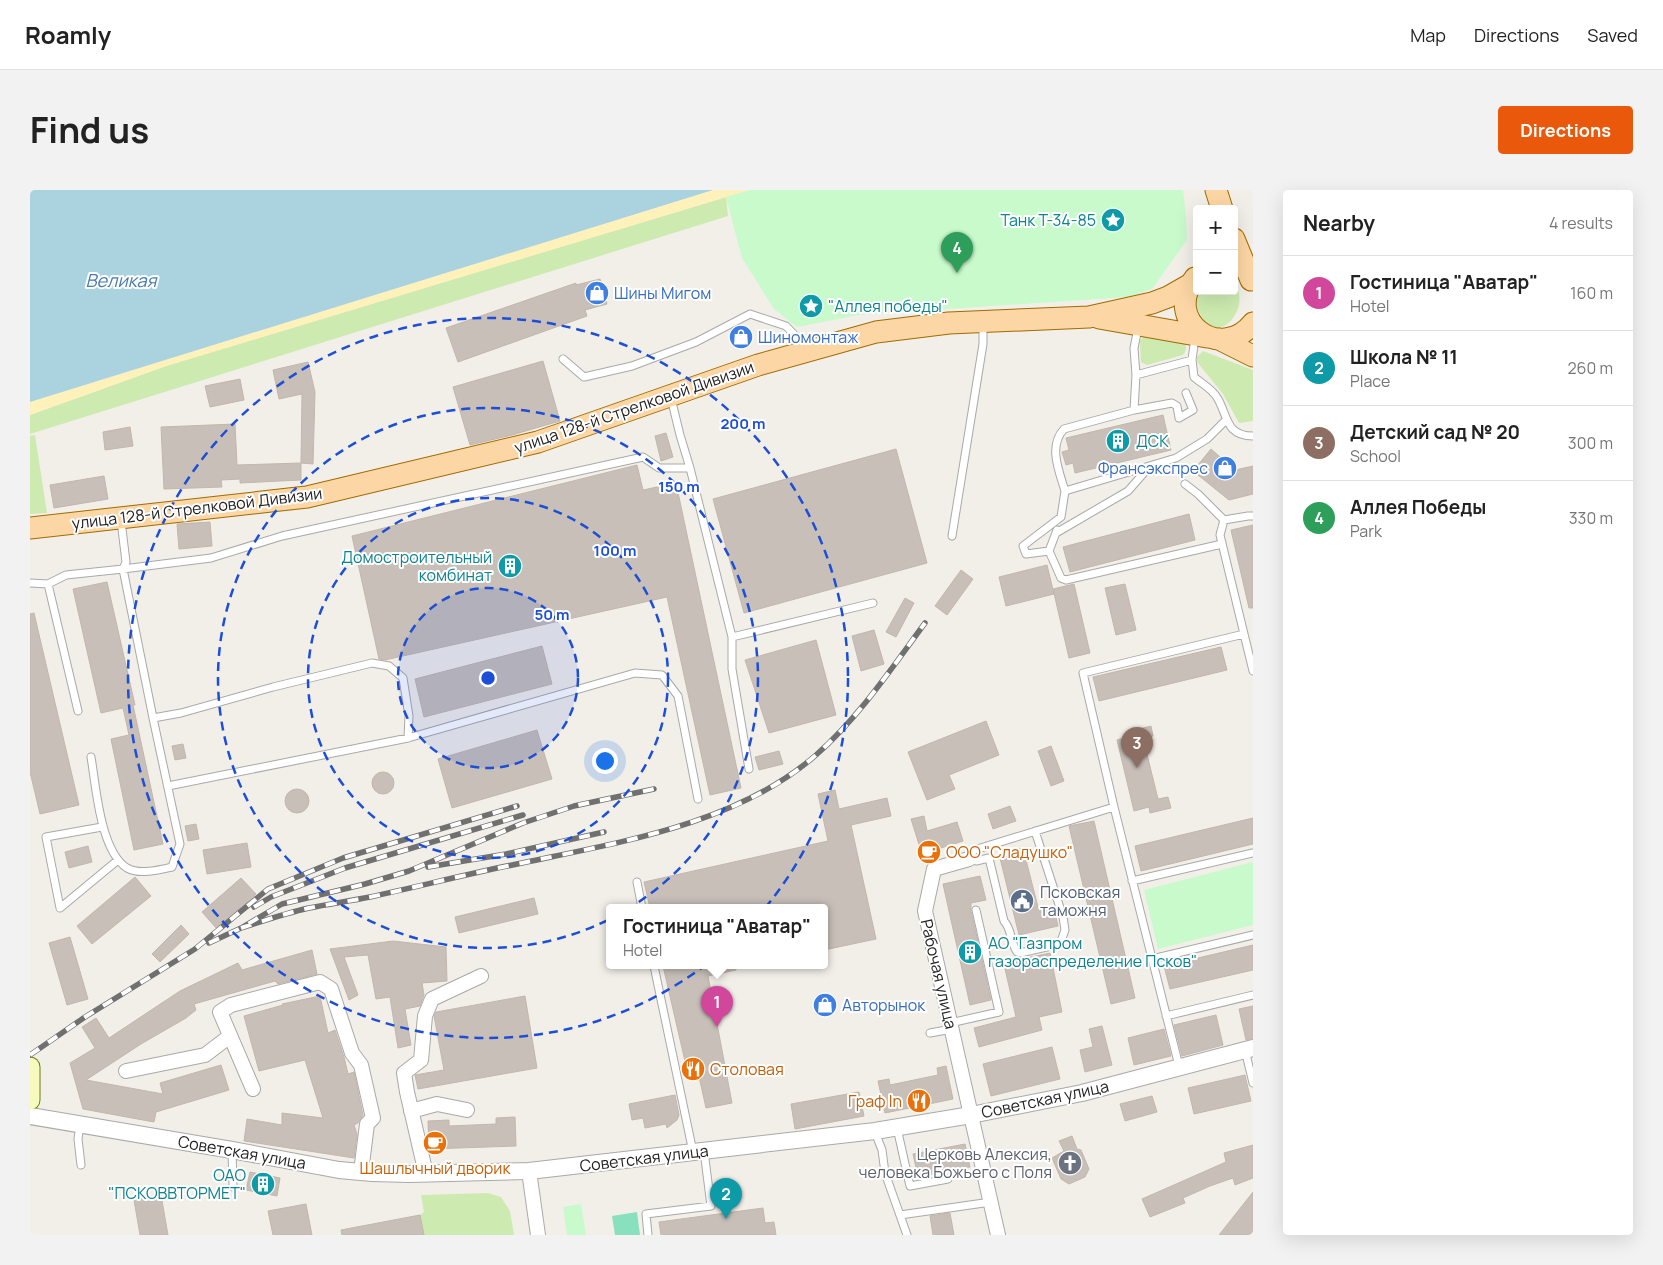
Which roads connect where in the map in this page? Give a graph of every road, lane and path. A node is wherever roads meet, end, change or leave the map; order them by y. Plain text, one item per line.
1 (1207, 190) edge
2 (1216, 190) edge
3 (1206, 205) edge
4 (1221, 205) edge
5 (1237, 250) edge
6 (1246, 277) edge
7 (1193, 280) edge
8 (1089, 317) junction
9 (983, 321) junction
10 (1253, 323) edge
11 (1138, 325) junction
12 (1209, 338) junction
13 (809, 350) junction
14 (1253, 356) edge
15 (563, 359) dead end
16 (1192, 360) junction
17 (1136, 375) junction
18 (1186, 393) dead end
19 (670, 396) junction
20 (1134, 410) junction
21 (1226, 420) junction
22 (1253, 436) edge
23 (1150, 466) junction
24 (690, 468) junction
25 (1185, 484) dead end
26 (1065, 491) junction
27 (1253, 516) edge
28 (1061, 517) junction
29 (121, 518) junction
30 (1224, 520) junction
31 (30, 528) edge
32 (1056, 533) junction
33 (952, 536) dead end
34 (1222, 544) junction
35 (1050, 551) junction
36 (123, 569) junction
37 (30, 583) edge
38 (48, 584) junction
39 (873, 603) dead end
40 (1244, 634) junction
41 (732, 637) junction
42 (1253, 669) edge
43 (78, 710) dead end
44 (153, 718) junction
45 (408, 738) junction
46 (91, 757) dead end
47 (749, 769) dead end
48 (168, 786) junction
49 (698, 799) dead end
50 (1114, 807) junction
51 (102, 827) junction
52 (1035, 831) junction
53 (1253, 854) edge
54 (969, 859) junction
55 (118, 860) junction
56 (1132, 881) junction
57 (637, 882) dead end
58 (641, 904) edge
59 (976, 910) dead end
60 (1253, 935) edge
61 (1152, 958) junction
62 (655, 969) edge
63 (481, 976) dead end
64 (1253, 995) edge
65 (1166, 1016) junction
66 (951, 1026) junction
67 (930, 1033) dead end
68 (230, 1036) junction
69 (1249, 1049) edge
70 (1179, 1066) junction
71 (30, 1067) edge
72 (126, 1071) dead end
73 (1253, 1083) edge
74 (253, 1089) dead end
75 (30, 1100) edge
76 (467, 1110) dead end
77 (411, 1111) junction
78 (971, 1115) junction
79 (30, 1116) edge
80 (80, 1123) junction
81 (897, 1128) junction
82 (875, 1131) junction
83 (232, 1150) junction
84 (698, 1151) junction
85 (81, 1165) dead end
86 (529, 1171) junction
87 (361, 1172) junction
88 (426, 1174) junction
89 (948, 1179) dead end
90 (232, 1187) dead end
91 (990, 1202) junction
92 (900, 1215) junction
93 (538, 1235) edge
94 (648, 1235) edge
95 (907, 1235) edge
96 (998, 1235) edge

1 - 3 main road
2 - 4 main road
5 - 6 main road
7 - 8 main road, улица 128-й Стрелковой Дивизии
7 - 12 main road
8 - 9 main road, улица 128-й Стрелковой Дивизии
8 - 11 main road, улица 128-й Стрелковой Дивизии
9 - 13 main road, улица 128-й Стрелковой Дивизии
9 - 33 lane
10 - 12 main road
11 - 12 main road, улица 128-й Стрелковой Дивизии
11 - 17 lane
12 - 14 main road
12 - 16 lane
13 - 15 lane
13 - 19 main road, улица 128-й Стрелковой Дивизии
16 - 17 lane
16 - 21 lane
17 - 20 lane
18 - 20 lane
19 - 24 lane
19 - 29 main road, улица 128-й Стрелковой Дивизии
20 - 26 lane
21 - 22 lane
21 - 23 lane
23 - 26 lane
23 - 32 lane
24 - 36 lane
24 - 41 lane
25 - 30 lane
26 - 28 lane
27 - 30 lane
28 - 32 lane
28 - 35 lane
29 - 31 main road, улица 128-й Стрелковой Дивизии
29 - 36 lane
30 - 34 lane
32 - 35 lane
34 - 35 lane
34 - 40 lane
36 - 38 lane
36 - 44 lane
37 - 38 lane
38 - 43 lane
39 - 41 lane
40 - 42 lane
40 - 50 lane
41 - 47 lane
44 - 45 lane
44 - 48 lane
45 - 48 lane
45 - 49 lane
46 - 51 lane
48 - 55 lane
50 - 52 lane
50 - 56 lane
51 - 55 lane
51 - 55 lane
52 - 54 lane
52 - 54 lane
53 - 56 lane
54 - 66 street, Рабочая улица
56 - 61 lane
57 - 58 lane
59 - 66 lane
60 - 61 lane
61 - 65 lane
62 - 84 lane
63 - 77 street
64 - 65 lane
65 - 70 lane
66 - 67 lane
66 - 78 street, Рабочая улица
68 - 72 street
68 - 74 street
68 - 87 street
69 - 70 street, Советская улица
69 - 73 lane
70 - 78 street, Советская улица
71 - 75 main road
76 - 77 street
77 - 88 street
78 - 81 street, Советская улица
78 - 91 street, Рабочая улица
79 - 80 street, Советская улица
80 - 83 street, Советская улица
80 - 85 lane
81 - 82 street, Советская улица
81 - 89 lane
82 - 84 street, Советская улица
82 - 92 lane
83 - 87 street, Советская улица
83 - 90 lane
84 - 86 street, Советская улица
84 - 94 lane
86 - 88 street, Советская улица
86 - 93 street
87 - 88 street, Советская улица
91 - 92 lane
91 - 96 street, Рабочая улица
92 - 95 lane

